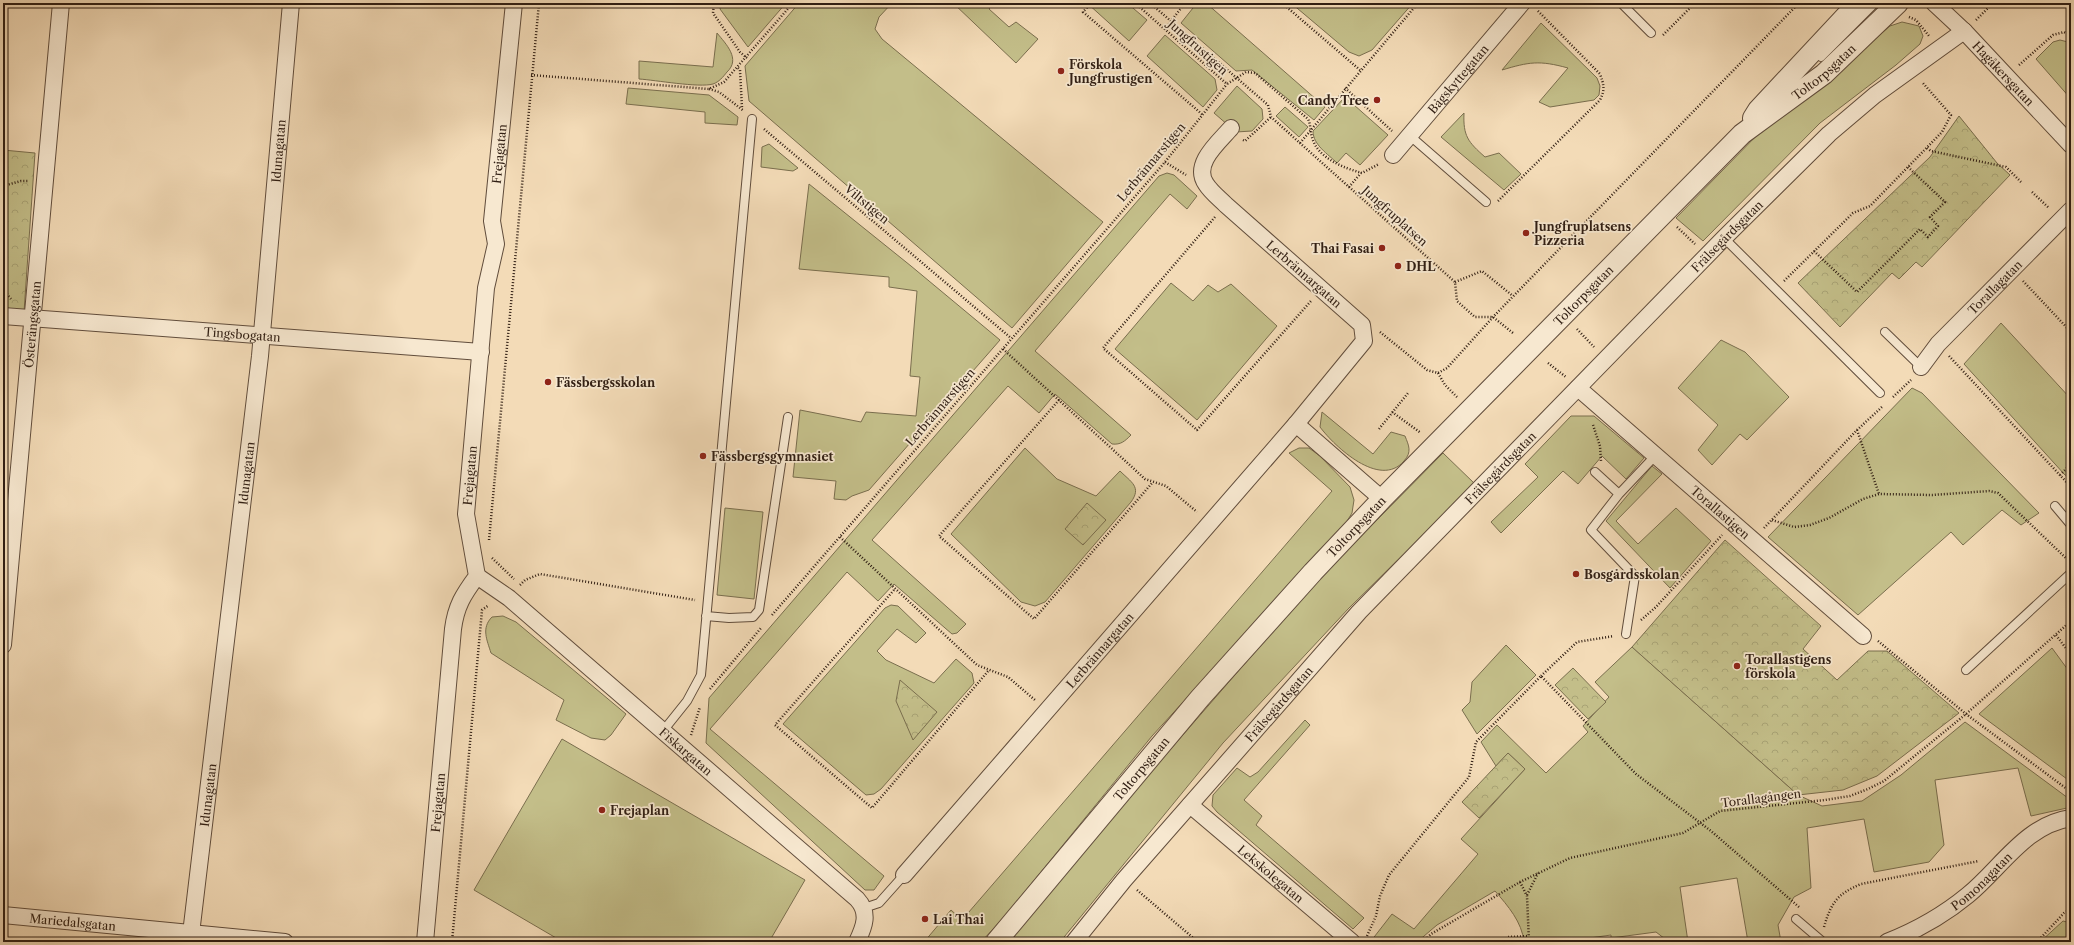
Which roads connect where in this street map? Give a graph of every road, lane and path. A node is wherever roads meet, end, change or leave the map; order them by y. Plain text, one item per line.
1 (61, 3) edge
2 (291, 3) edge
3 (514, 3) edge
4 (539, 3) edge
5 (714, 3) edge
6 (793, 3) edge
7 (1091, 3) edge
8 (1135, 3) edge
9 (1150, 3) edge
10 (1185, 3) edge
11 (1282, 3) edge
12 (1418, 3) edge
13 (1621, 3) edge
14 (1695, 3) edge
15 (1799, 3) edge
16 (1858, 3) edge
17 (1934, 3) edge
18 (1993, 3) edge
19 (1528, 6) edge
20 (1887, 6) edge
21 (1171, 22) junction
22 (1165, 29) junction
23 (1964, 31) junction
24 (1651, 33) joint
25 (2071, 36) edge
26 (1938, 49) junction
27 (747, 58) junction
28 (738, 68) junction
29 (1910, 69) junction
30 (1360, 70) junction
31 (531, 75) junction
32 (2006, 76) junction
33 (1236, 77) junction
34 (1227, 84) junction
35 (1344, 88) junction
36 (709, 89) junction
37 (742, 108) junction
38 (1203, 115) junction
39 (1271, 117) junction
40 (752, 119) junction
41 (1311, 127) junction
42 (1231, 128) joint
43 (1742, 134) junction
44 (1407, 138) junction
45 (1300, 143) junction
46 (2071, 145) edge
47 (1927, 148) junction
48 (1393, 155) joint
49 (1165, 162) junction
50 (1908, 167) junction
51 (1362, 173) junction
52 (1203, 179) junction
53 (45, 182) junction
54 (2021, 182) dead end
55 (3, 186) edge
56 (1349, 187) junction
57 (2032, 192) dead end
58 (1486, 202) joint
59 (1226, 205) junction
60 (2066, 215) edge
61 (1672, 222) dead end
62 (1724, 238) junction
63 (1814, 251) junction
64 (1707, 256) junction
65 (2011, 269) junction
66 (1455, 282) junction
67 (1322, 288) junction
68 (1777, 288) junction
69 (1514, 296) junction
70 (3, 316) edge
71 (1493, 317) junction
72 (32, 318) junction
73 (1577, 330) dead end
74 (1364, 332) junction
75 (1885, 332) dead end
76 (2071, 332) edge
77 (1513, 333) dead end
78 (261, 335) junction
79 (1011, 338) junction
80 (1586, 340) dead end
81 (1938, 344) junction
82 (1003, 349) junction
83 (481, 352) junction
84 (1548, 363) dead end
85 (1921, 367) joint
86 (1438, 372) junction
87 (1578, 388) junction
88 (1902, 389) dead end
89 (1408, 393) dead end
90 (1880, 393) dead end
91 (1454, 395) dead end
92 (1590, 399) junction
93 (1891, 399) dead end
94 (1059, 400) junction
95 (1885, 404) dead end
96 (1392, 412) junction
97 (788, 417) dead end
98 (1296, 424) junction
99 (1379, 429) dead end
100 (1857, 430) junction
101 (1426, 432) dead end
102 (1656, 456) junction
103 (2071, 464) edge
104 (1595, 472) joint
105 (2060, 475) junction
106 (1153, 482) junction
107 (2071, 487) edge
108 (1619, 494) junction
109 (1879, 494) junction
110 (1382, 499) junction
111 (2055, 506) dead end
112 (1772, 520) junction
113 (1209, 523) junction
114 (2071, 525) edge
115 (840, 537) junction
116 (1753, 541) junction
117 (488, 544) dead end
118 (489, 553) dead end
119 (2071, 564) edge
120 (2071, 573) edge
121 (477, 576) junction
122 (521, 585) junction
123 (894, 590) junction
124 (508, 598) junction
125 (708, 602) junction
126 (706, 616) junction
127 (767, 620) dead end
128 (2071, 621) edge
129 (762, 626) dead end
130 (1626, 634) dead end
131 (2056, 635) junction
132 (1863, 636) joint
133 (3, 645) edge
134 (2071, 655) edge
135 (989, 670) junction
136 (1966, 670) dead end
137 (707, 693) dead end
138 (701, 705) dead end
139 (1046, 710) junction
140 (1966, 714) junction
141 (663, 731) junction
142 (689, 753) junction
143 (2071, 792) edge
144 (1190, 805) junction
145 (2071, 818) edge
146 (1701, 823) junction
147 (2009, 855) junction
148 (1538, 873) junction
149 (904, 875) joint
150 (1124, 880) junction
151 (1520, 882) junction
152 (1527, 896) junction
153 (864, 908) junction
154 (2071, 909) edge
155 (1805, 912) dead end
156 (3, 915) edge
157 (1796, 918) dead end
158 (1818, 922) dead end
159 (1824, 927) junction
160 (1529, 936) junction
161 (190, 938) edge
162 (1508, 938) dead end
163 (1821, 941) edge
164 (285, 942) edge
165 (425, 942) edge
166 (452, 942) edge
167 (857, 942) edge
168 (996, 942) edge
169 (1074, 942) edge
170 (1198, 942) edge
171 (1352, 942) edge
172 (1364, 942) edge
173 (1423, 942) edge
174 (1529, 942) edge
175 (1887, 942) edge
176 (2037, 942) edge

1 - 53 street, Österängsgatan
2 - 78 street, Idunagatan
3 - 83 street, Frejagatan
4 - 31 path
5 - 27 path
6 - 27 path
7 - 38 path
8 - 22 path, Jungfrustigen
9 - 21 path
10 - 21 path
11 - 30 path
12 - 30 path
13 - 24 lane
14 - 24 path
15 - 69 path
16 - 43 street, Toltorpsgatan
17 - 23 street, Hagåkersgatan
18 - 23 path
19 - 44 street, Bågskyttegatan
19 - 58 path
20 - 26 path
20 - 43 lane
20 - 43 street, Toltorpsgatan
21 - 22 path
21 - 33 path
22 - 34 path, Jungfrustigen
23 - 26 street, Frälsegårdsgatan
23 - 32 street, Hagåkersgatan
25 - 32 path
26 - 29 street, Frälsegårdsgatan
27 - 28 path
28 - 36 path
28 - 37 path
29 - 47 path
29 - 62 street, Frälsegårdsgatan
30 - 35 path
31 - 36 path, Viltstigen
31 - 117 path
32 - 46 street, Hagåkersgatan
33 - 34 path, Jungfrustigen
33 - 39 path
33 - 41 path, Jungfrustigen
34 - 38 path, Lerbrännarstigen
35 - 41 path
35 - 44 path
36 - 37 path, Viltstigen
37 - 40 path, Viltstigen
38 - 49 path, Lerbrännarstigen
39 - 42 path
39 - 45 path, Jungfruplatsen
40 - 79 path, Viltstigen
40 - 125 lane
41 - 45 path
41 - 51 path, Jungfrustigen
42 - 52 street
43 - 110 street, Toltorpsgatan
44 - 48 street, Bågskyttegatan
44 - 58 lane
45 - 56 path, Jungfruplatsen
47 - 50 path
47 - 54 path
48 - 51 path
49 - 52 path
49 - 79 path, Lerbrännarstigen
50 - 63 path
50 - 63 path
51 - 56 path
52 - 59 street, Lerbrännargatan
53 - 55 path
53 - 72 street, Österängsgatan
56 - 66 path, Jungfruplatsen
57 - 60 path
59 - 67 street, Lerbrännargatan
59 - 67 path
60 - 65 street, Torallagatan
61 - 64 path
62 - 64 street, Frälsegårdsgatan
62 - 68 lane
63 - 68 path
64 - 87 street, Frälsegårdsgatan
65 - 76 path
65 - 81 street, Torallagatan
66 - 69 path
66 - 71 path
67 - 74 street, Lerbrännargatan
68 - 90 lane
69 - 71 path
70 - 72 street, Tingsbogatan
71 - 77 path
71 - 86 path
72 - 78 street, Tingsbogatan
72 - 133 street, Österängsgatan
73 - 80 path
74 - 86 path
74 - 98 street, Lerbrännargatan
75 - 85 lane
78 - 83 street, Tingsbogatan
78 - 161 street, Idunagatan
79 - 82 path, Lerbrännarstigen
81 - 85 street, Torallagatan
81 - 105 path
82 - 94 path
82 - 115 path, Lerbrännarstigen
83 - 121 street, Frejagatan
84 - 87 path
86 - 91 path
87 - 92 street, Torallastigen
87 - 144 street, Frälsegårdsgatan
88 - 93 path
89 - 96 path
92 - 102 street, Torallastigen
92 - 104 path
94 - 106 path
94 - 106 path
95 - 100 path
96 - 99 path
96 - 101 path
97 - 126 lane
98 - 110 street
98 - 113 street, Lerbrännargatan
100 - 109 path
100 - 112 path
102 - 108 lane
102 - 116 street, Torallastigen
103 - 105 path
104 - 108 lane
105 - 107 path
106 - 113 path
108 - 130 lane
109 - 112 path
109 - 119 path
110 - 168 street, Toltorpsgatan
111 - 114 lane
112 - 116 path
113 - 139 street, Lerbrännargatan
115 - 123 path
115 - 127 path, Lerbrännarstigen
116 - 132 street, Torallastigen
118 - 122 path
120 - 136 lane
121 - 124 street, Fiskargatan
121 - 165 street, Frejagatan
122 - 124 path
122 - 125 path
123 - 135 path
123 - 135 path
124 - 141 street, Fiskargatan
124 - 166 path
125 - 126 lane
126 - 141 lane
128 - 131 path, Torallagången
129 - 137 path
131 - 134 path
131 - 140 path, Torallagången
132 - 140 path
135 - 139 path
138 - 142 path
139 - 149 street, Lerbrännargatan
140 - 143 path
140 - 146 path, Torallagången
141 - 142 street, Fiskargatan
142 - 153 street, Fiskargatan
144 - 150 street, Frälsegårdsgatan
144 - 171 street, Lekskolegatan
145 - 147 street, Pomonagatan
146 - 148 path, Torallagången
146 - 155 path
146 - 172 path
147 - 159 path
147 - 175 street, Pomonagatan
148 - 151 path, Torallagången
148 - 152 path
149 - 153 lane
150 - 169 street, Frälsegårdsgatan
150 - 170 path
151 - 152 path
151 - 173 path, Torallagången
152 - 160 path
153 - 167 street
154 - 176 path
156 - 161 street, Mariedalsgatan
157 - 163 lane
158 - 159 path
159 - 163 path
160 - 162 path
160 - 174 path
161 - 164 street, Mariedalsgatan

